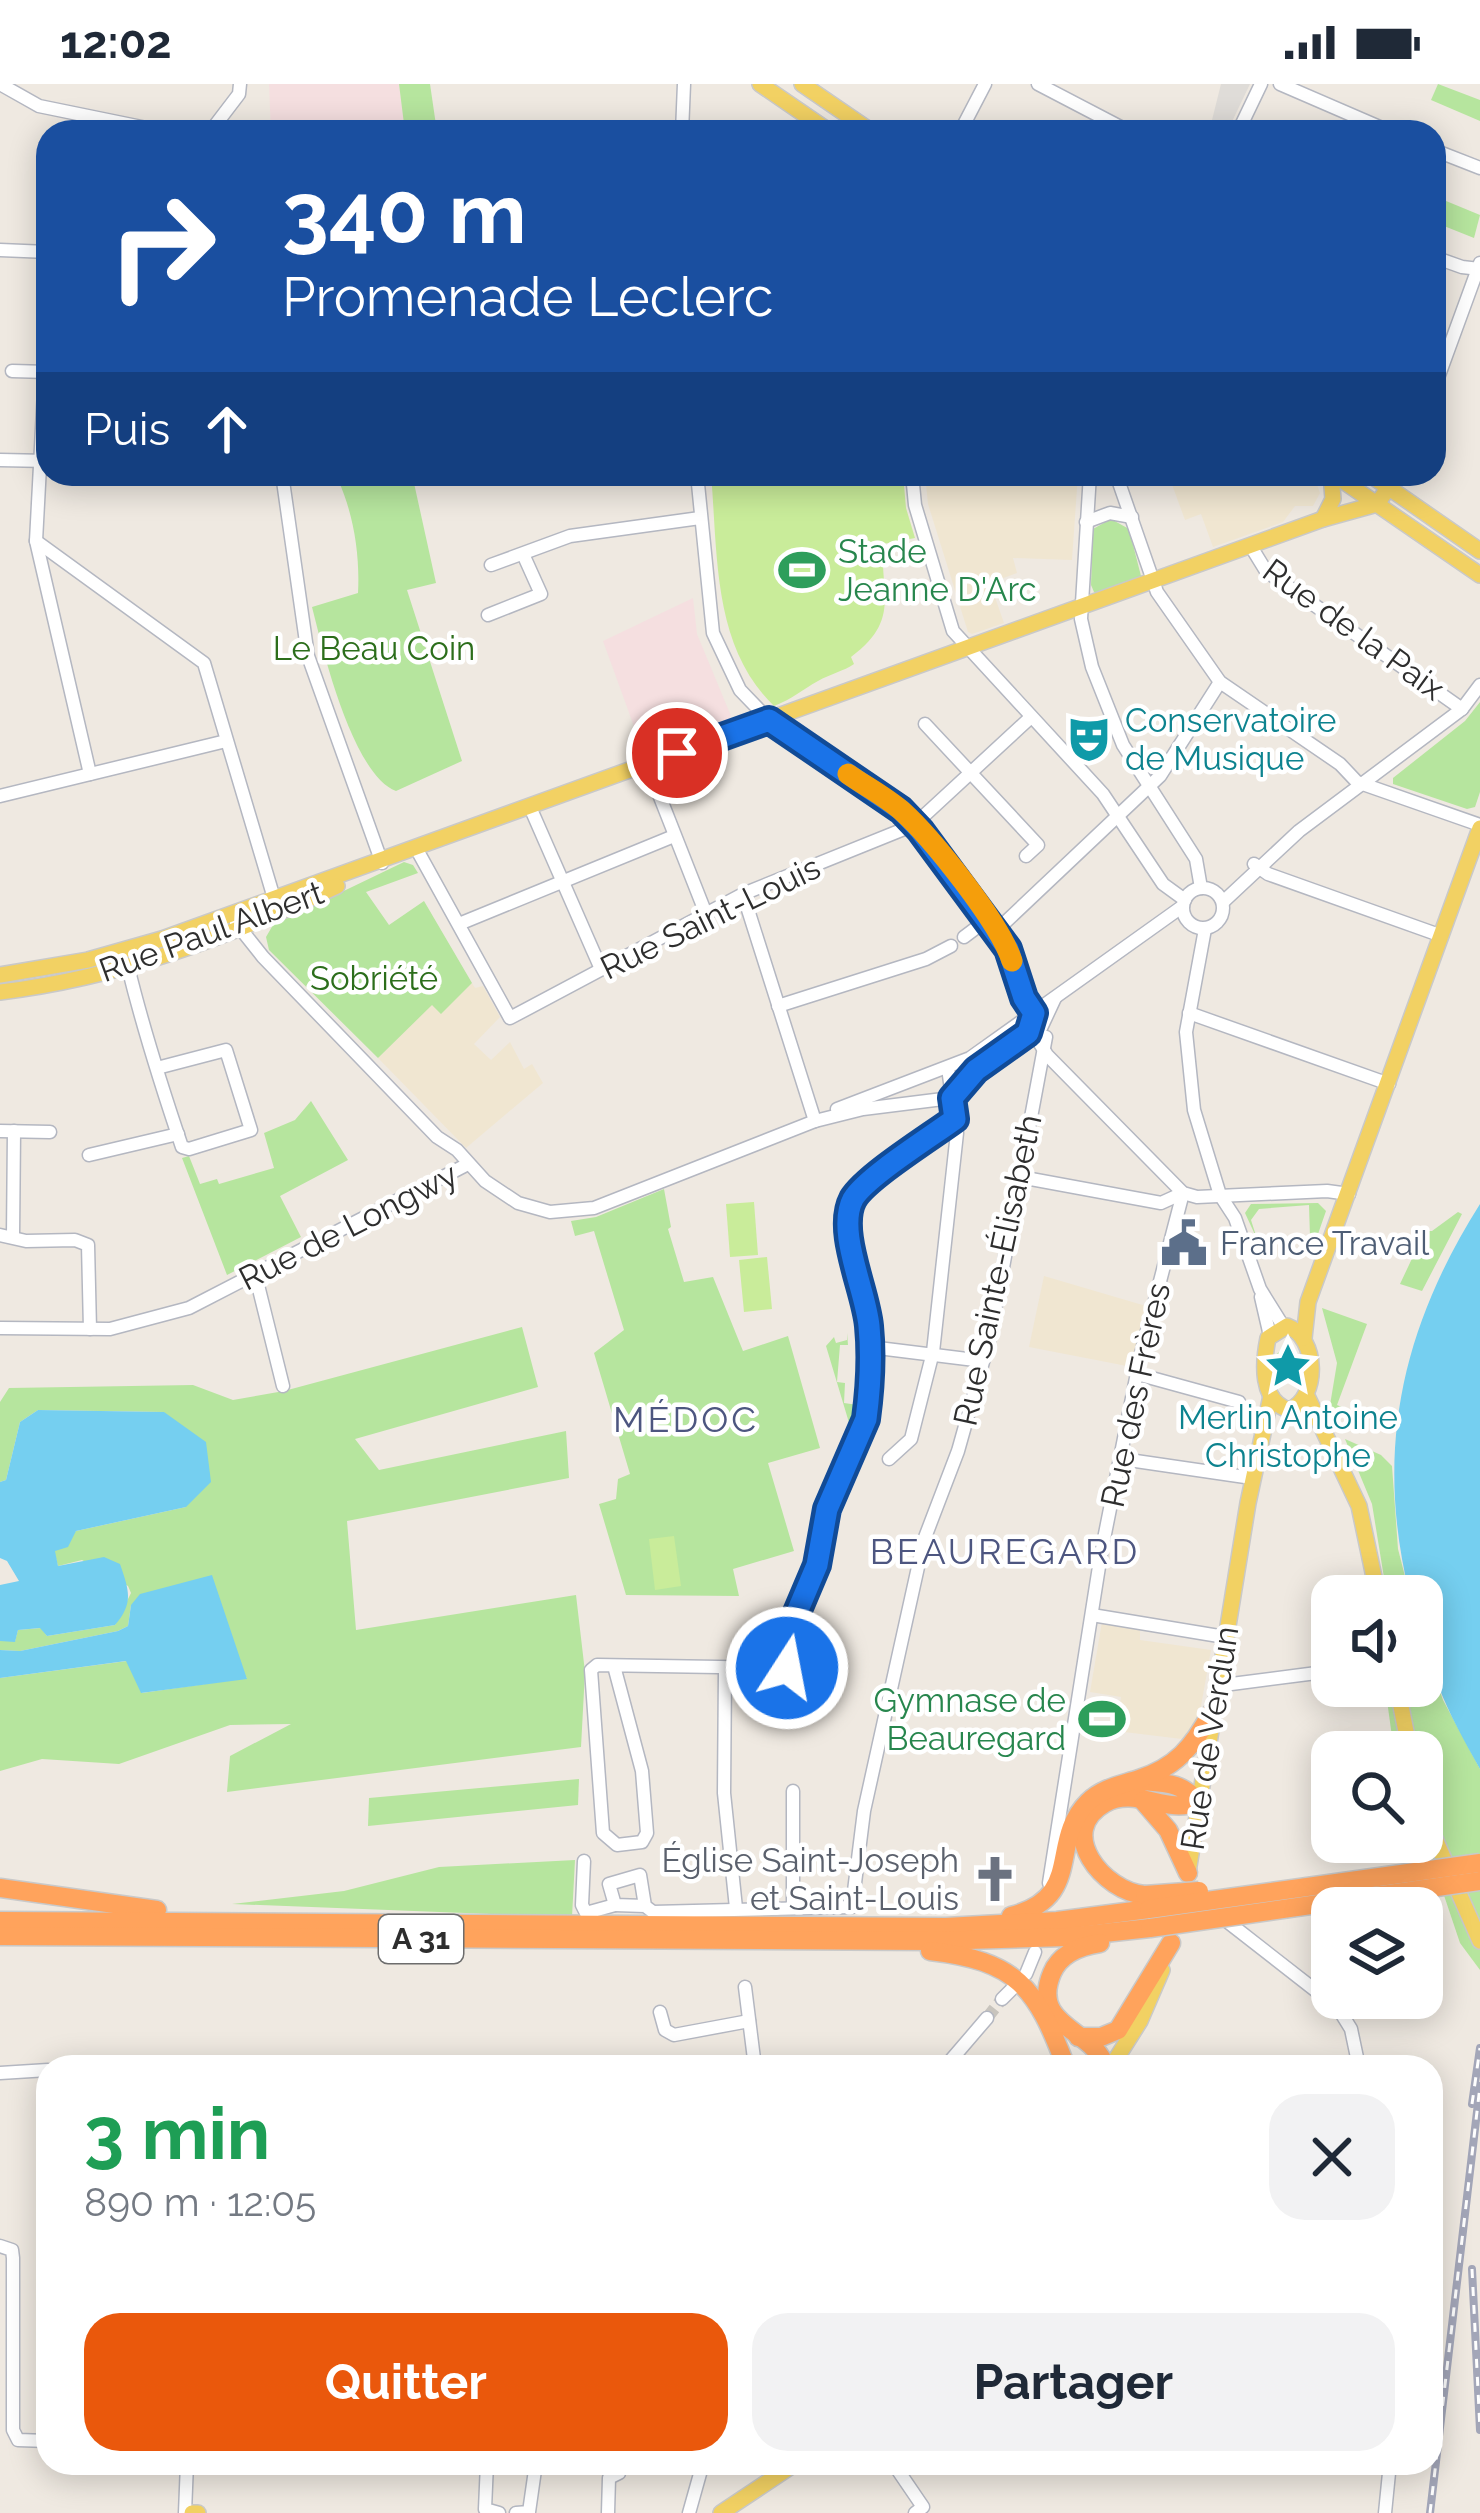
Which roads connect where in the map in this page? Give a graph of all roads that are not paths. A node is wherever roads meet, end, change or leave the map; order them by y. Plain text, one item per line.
1 (0, 84) edge
2 (240, 84) edge
3 (684, 84) edge
4 (760, 84) edge
5 (802, 84) edge
6 (985, 84) edge
7 (1038, 84) edge
8 (1262, 84) edge
9 (1280, 84) edge
10 (841, 110) junction
11 (107, 120) edge
12 (219, 120) edge
13 (682, 120) edge
14 (809, 120) edge
15 (833, 120) edge
16 (855, 120) edge
17 (966, 120) edge
18 (1107, 120) edge
19 (1244, 120) edge
20 (1363, 120) edge
21 (1446, 154) edge
22 (1480, 168) edge
23 (0, 250) edge
24 (36, 252) edge
25 (1446, 260) edge
26 (1479, 267) edge
27 (1446, 356) edge
28 (12, 371) dead end
29 (36, 372) edge
30 (0, 460) edge
31 (36, 461) edge
32 (41, 486) edge
33 (284, 486) edge
34 (698, 486) edge
35 (913, 486) edge
36 (1089, 486) edge
37 (1120, 486) edge
38 (1332, 486) edge
39 (1350, 486) edge
40 (1388, 486) edge
41 (1400, 486) edge
42 (1370, 500) junction
43 (1325, 514) junction
44 (1132, 517) junction
45 (700, 518) junction
46 (1086, 522) junction
47 (36, 541) junction
48 (1250, 545) junction
49 (1480, 550) edge
50 (524, 554) junction
51 (491, 565) dead end
52 (1480, 575) edge
53 (1155, 586) junction
54 (1082, 607) junction
55 (488, 615) dead end
56 (967, 648) junction
57 (1220, 682) junction
58 (1480, 685) edge
59 (1462, 709) junction
60 (1031, 717) junction
61 (769, 720) junction
62 (925, 724) dead end
63 (226, 741) junction
64 (646, 764) junction
65 (971, 773) junction
66 (90, 774) junction
67 (1365, 783) junction
68 (1149, 786) junction
69 (0, 796) edge
70 (1160, 802) junction
71 (530, 807) junction
72 (1122, 812) junction
73 (914, 825) junction
74 (1480, 826) edge
75 (674, 836) junction
76 (416, 848) junction
77 (1027, 856) dead end
78 (381, 861) junction
79 (1256, 864) junction
80 (563, 882) junction
81 (1201, 888) junction
82 (742, 894) junction
83 (1220, 898) junction
84 (276, 907) junction
85 (1184, 908) junction
86 (706, 914) junction
87 (226, 916) junction
88 (459, 924) junction
89 (992, 925) junction
90 (243, 927) junction
91 (1205, 928) junction
92 (1442, 936) junction
93 (964, 937) dead end
94 (951, 946) dead end
95 (128, 967) junction
96 (601, 969) junction
97 (0, 975) edge
98 (0, 992) edge
99 (778, 1006) junction
100 (1189, 1012) junction
101 (1039, 1040) junction
102 (157, 1068) junction
103 (947, 1068) junction
104 (1389, 1084) junction
105 (952, 1098) junction
106 (955, 1119) junction
107 (815, 1121) junction
108 (7, 1131) edge
109 (50, 1132) dead end
110 (178, 1134) junction
111 (89, 1155) dead end
112 (468, 1164) junction
113 (1020, 1177) junction
114 (1183, 1193) junction
115 (1349, 1193) junction
116 (1220, 1196) junction
117 (6, 1235) edge
118 (255, 1273) junction
119 (1307, 1305) junction
120 (0, 1328) edge
121 (90, 1329) junction
122 (1280, 1329) junction
123 (1304, 1338) junction
124 (870, 1347) junction
125 (933, 1352) junction
126 (983, 1361) junction
127 (1137, 1374) junction
128 (284, 1386) dead end
129 (1270, 1396) junction
130 (1239, 1402) dead end
131 (1295, 1405) junction
132 (1258, 1451) junction
133 (889, 1459) dead end
134 (1122, 1459) junction
135 (1252, 1478) junction
136 (1374, 1575) edge
137 (1092, 1615) junction
138 (1225, 1637) junction
139 (614, 1666) junction
140 (724, 1670) junction
141 (1311, 1674) edge
142 (1216, 1686) junction
143 (1211, 1714) junction
144 (1138, 1789) junction
145 (793, 1791) dead end
146 (1197, 1802) junction
147 (1443, 1857) edge
148 (584, 1861) dead end
149 (1480, 1863) edge
150 (1480, 1881) edge
151 (1049, 1883) dead end
152 (0, 1888) edge
153 (1185, 1891) junction
154 (615, 1905) junction
155 (645, 1906) junction
156 (736, 1908) junction
157 (793, 1908) junction
158 (1148, 1911) junction
159 (0, 1921) edge
160 (249, 1922) junction
161 (994, 1925) junction
162 (0, 1936) edge
163 (1479, 1938) edge
164 (842, 1941) junction
165 (1171, 1942) junction
166 (1035, 1952) dead end
167 (1026, 1974) dead end
168 (1015, 1986) dead end
169 (746, 1988) dead end
170 (1001, 2000) tunnel mouth
171 (660, 2012) dead end
172 (987, 2018) tunnel mouth
173 (749, 2021) junction
174 (1078, 2037) junction
175 (753, 2055) edge
176 (955, 2055) edge
177 (1061, 2055) edge
178 (1100, 2055) edge
179 (1116, 2055) edge
180 (1356, 2055) edge
181 (36, 2072) edge
182 (0, 2073) edge
183 (0, 2246) edge
184 (6, 2321) edge
185 (6, 2403) edge
186 (36, 2441) edge
187 (188, 2475) edge
188 (486, 2475) edge
189 (534, 2475) edge
190 (616, 2475) edge
191 (700, 2475) edge
192 (780, 2475) edge
193 (901, 2475) edge
194 (1389, 2475) edge
195 (194, 2513) edge
196 (499, 2513) edge
197 (516, 2513) edge
198 (608, 2513) edge
199 (689, 2513) edge
200 (721, 2513) edge
201 (915, 2513) edge
202 (1385, 2513) edge

1 - 11 street
2 - 12 street
3 - 13 street
4 - 14 main road
5 - 10 main road
6 - 17 street
7 - 18 street
8 - 19 street
9 - 20 street
10 - 15 street
10 - 16 main road
21 - 22 street
23 - 24 street
25 - 26 street
26 - 27 street
28 - 29 street
30 - 31 street
32 - 47 street
33 - 78 street
34 - 45 street
35 - 56 street
36 - 46 street
37 - 44 street
38 - 43 main road
39 - 42 main road
40 - 42 main road, Rue Paul Albert
41 - 49 main road
42 - 43 main road, Rue Paul Albert
42 - 52 main road
43 - 48 main road, Rue Paul Albert
44 - 46 street
44 - 53 street
45 - 50 street
45 - 61 street
46 - 54 street
47 - 63 street
47 - 66 street
48 - 53 main road, Rue Paul Albert
48 - 59 street, Rue de la Paix
50 - 51 street
50 - 55 street
53 - 54 main road, Rue Paul Albert
53 - 57 street
54 - 56 main road, Rue Paul Albert
54 - 68 street
56 - 60 street
56 - 61 main road, Rue Paul Albert
57 - 67 street
57 - 68 street
58 - 59 street
59 - 67 street
60 - 65 street
60 - 72 street
61 - 64 main road, Rue Paul Albert
61 - 73 street
62 - 65 street
63 - 66 street
63 - 84 street
64 - 71 main road, Rue Paul Albert
64 - 75 street
65 - 73 street
65 - 77 street
66 - 69 street
67 - 74 street
67 - 79 street
68 - 70 street
68 - 72 street
70 - 72 street
70 - 81 street
71 - 76 main road, Rue Paul Albert
71 - 80 street
72 - 85 street
72 - 89 street
73 - 82 street, Rue Saint-Louis
73 - 89 street
74 - 92 main road
75 - 80 street
75 - 86 street
76 - 78 main road, Rue Paul Albert
76 - 88 street
78 - 84 main road, Rue Paul Albert
79 - 83 street
79 - 92 street
80 - 88 street
80 - 96 street
81 - 83 street
81 - 85 street
82 - 86 street, Rue Saint-Louis
82 - 99 street
83 - 91 street
84 - 87 main road, Rue Paul Albert
84 - 90 main road, Rue Paul Albert
85 - 91 street
85 - 101 street
86 - 96 street, Rue Saint-Louis
87 - 90 street
87 - 97 main road, Rue Paul Albert
88 - 96 street, Rue Saint-Louis
89 - 93 street
89 - 101 street
90 - 95 main road, Rue Paul Albert
90 - 112 street
91 - 100 street
92 - 104 main road
94 - 99 street
95 - 98 main road, Rue Paul Albert
95 - 102 street
99 - 107 street
100 - 104 street
100 - 116 street
101 - 103 street, Rue de Longwy
101 - 105 street
101 - 113 street, Rue Sainte-Élisabeth
101 - 114 street
102 - 110 street
102 - 110 street
103 - 105 street
103 - 107 street, Rue de Longwy
104 - 115 main road
105 - 106 street
105 - 107 street, Rue de Longwy
106 - 124 street
106 - 125 street
107 - 112 street, Rue de Longwy
108 - 109 street
108 - 117 street
110 - 111 street
112 - 118 street, Rue de Longwy
113 - 114 street
113 - 126 street, Rue Sainte-Élisabeth
114 - 116 street
114 - 127 street, Rue des Frères
115 - 116 street
115 - 119 main road
116 - 122 street
117 - 121 street
118 - 121 street, Rue de Longwy
118 - 128 street
119 - 122 main road
119 - 123 main road
120 - 121 street, Rue de Longwy
122 - 123 main road
122 - 129 main road, Rue de Verdun
123 - 131 main road
124 - 125 street
124 - 140 street
125 - 126 street
125 - 133 street
126 - 157 street, Rue Sainte-Élisabeth
127 - 130 street
127 - 134 street, Rue des Frères
129 - 131 main road
129 - 132 main road, Rue de Verdun
131 - 132 main road
131 - 136 main road
132 - 135 main road, Rue de Verdun
134 - 135 street
134 - 137 street, Rue des Frères
135 - 138 main road, Rue de Verdun
137 - 138 street
137 - 151 street, Rue des Frères
138 - 142 main road, Rue de Verdun
139 - 139 street
139 - 140 street
140 - 156 street
141 - 142 street
142 - 143 main road, Rue de Verdun
143 - 144 highway
143 - 146 main road, Rue de Verdun
144 - 146 highway
144 - 153 highway
144 - 158 highway
144 - 161 highway
145 - 157 street
146 - 153 main road, Rue de Verdun
147 - 163 main road
148 - 154 street
149 - 158 highway, bridge
150 - 158 highway, A 31, bridge
152 - 160 highway
153 - 165 main road, Rue de Verdun
153 - 180 street
154 - 155 street
154 - 155 street
155 - 156 street
156 - 157 street
158 - 161 highway, A 31
158 - 164 highway, A 31
158 - 174 highway
159 - 160 highway, A 31
160 - 161 highway, A 31
162 - 164 highway, A 31
164 - 177 highway
165 - 174 highway
165 - 179 main road, Rue de Verdun
166 - 167 street
168 - 170 street
169 - 173 street
171 - 173 street
172 - 176 street
173 - 175 street
174 - 178 highway
181 - 182 street
183 - 184 street
184 - 185 street
185 - 186 street
187 - 195 street
188 - 196 street
189 - 197 street
190 - 198 street
191 - 199 street
192 - 200 main road
193 - 201 street
194 - 202 street

